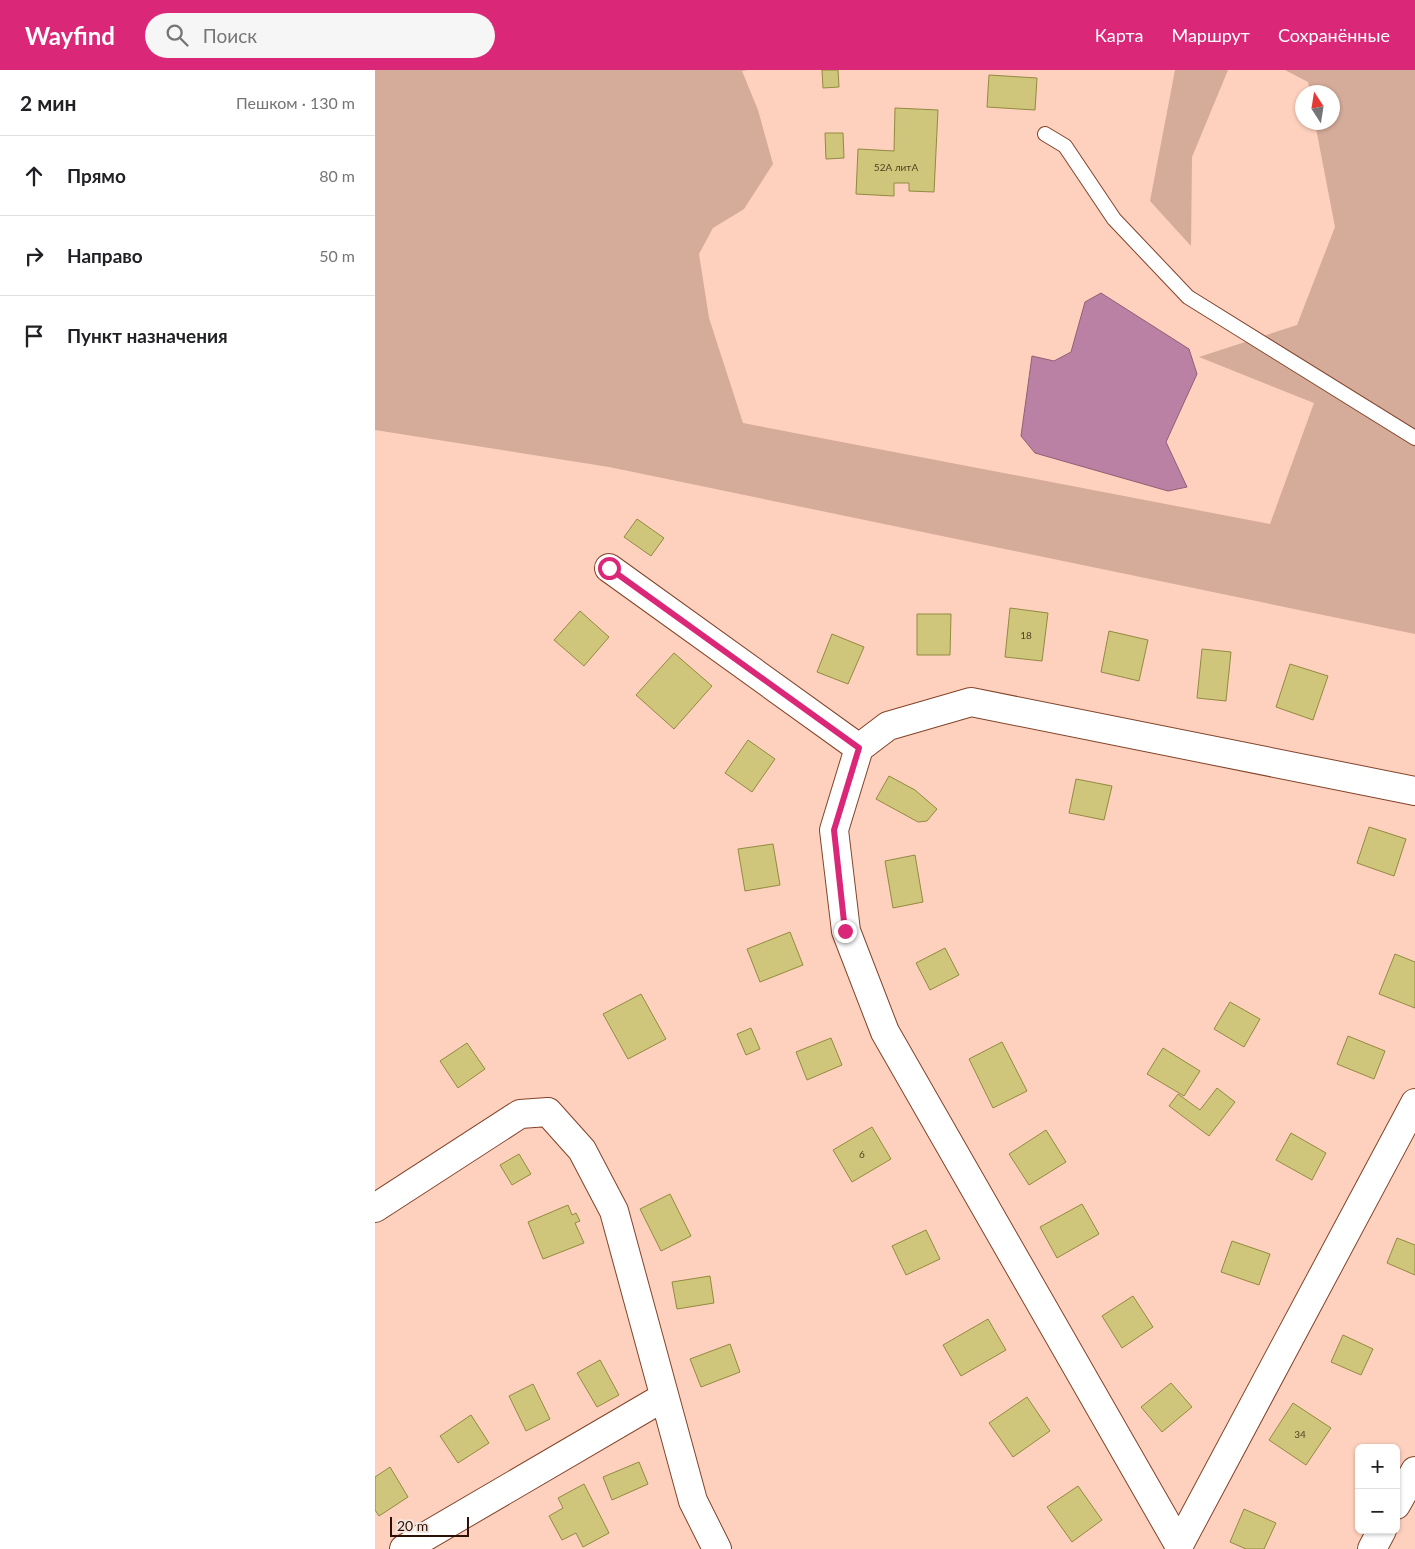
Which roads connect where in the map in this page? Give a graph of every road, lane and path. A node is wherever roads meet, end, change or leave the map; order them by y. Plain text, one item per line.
1 (1045, 134) dead end
2 (1415, 438) edge
3 (609, 568) dead end
4 (859, 748) junction
5 (1415, 792) edge
6 (1415, 1103) edge
7 (375, 1208) edge
8 (664, 1396) junction
9 (1415, 1472) edge
10 (1400, 1498) edge
11 (1380, 1534) edge
12 (1179, 1547) edge
13 (403, 1549) edge
14 (717, 1549) edge
15 (1372, 1549) edge

1 - 2 lane
3 - 4 street
4 - 5 street
4 - 12 street
6 - 12 street
7 - 8 street
8 - 13 street
8 - 14 street
9 - 10 street
11 - 15 street

